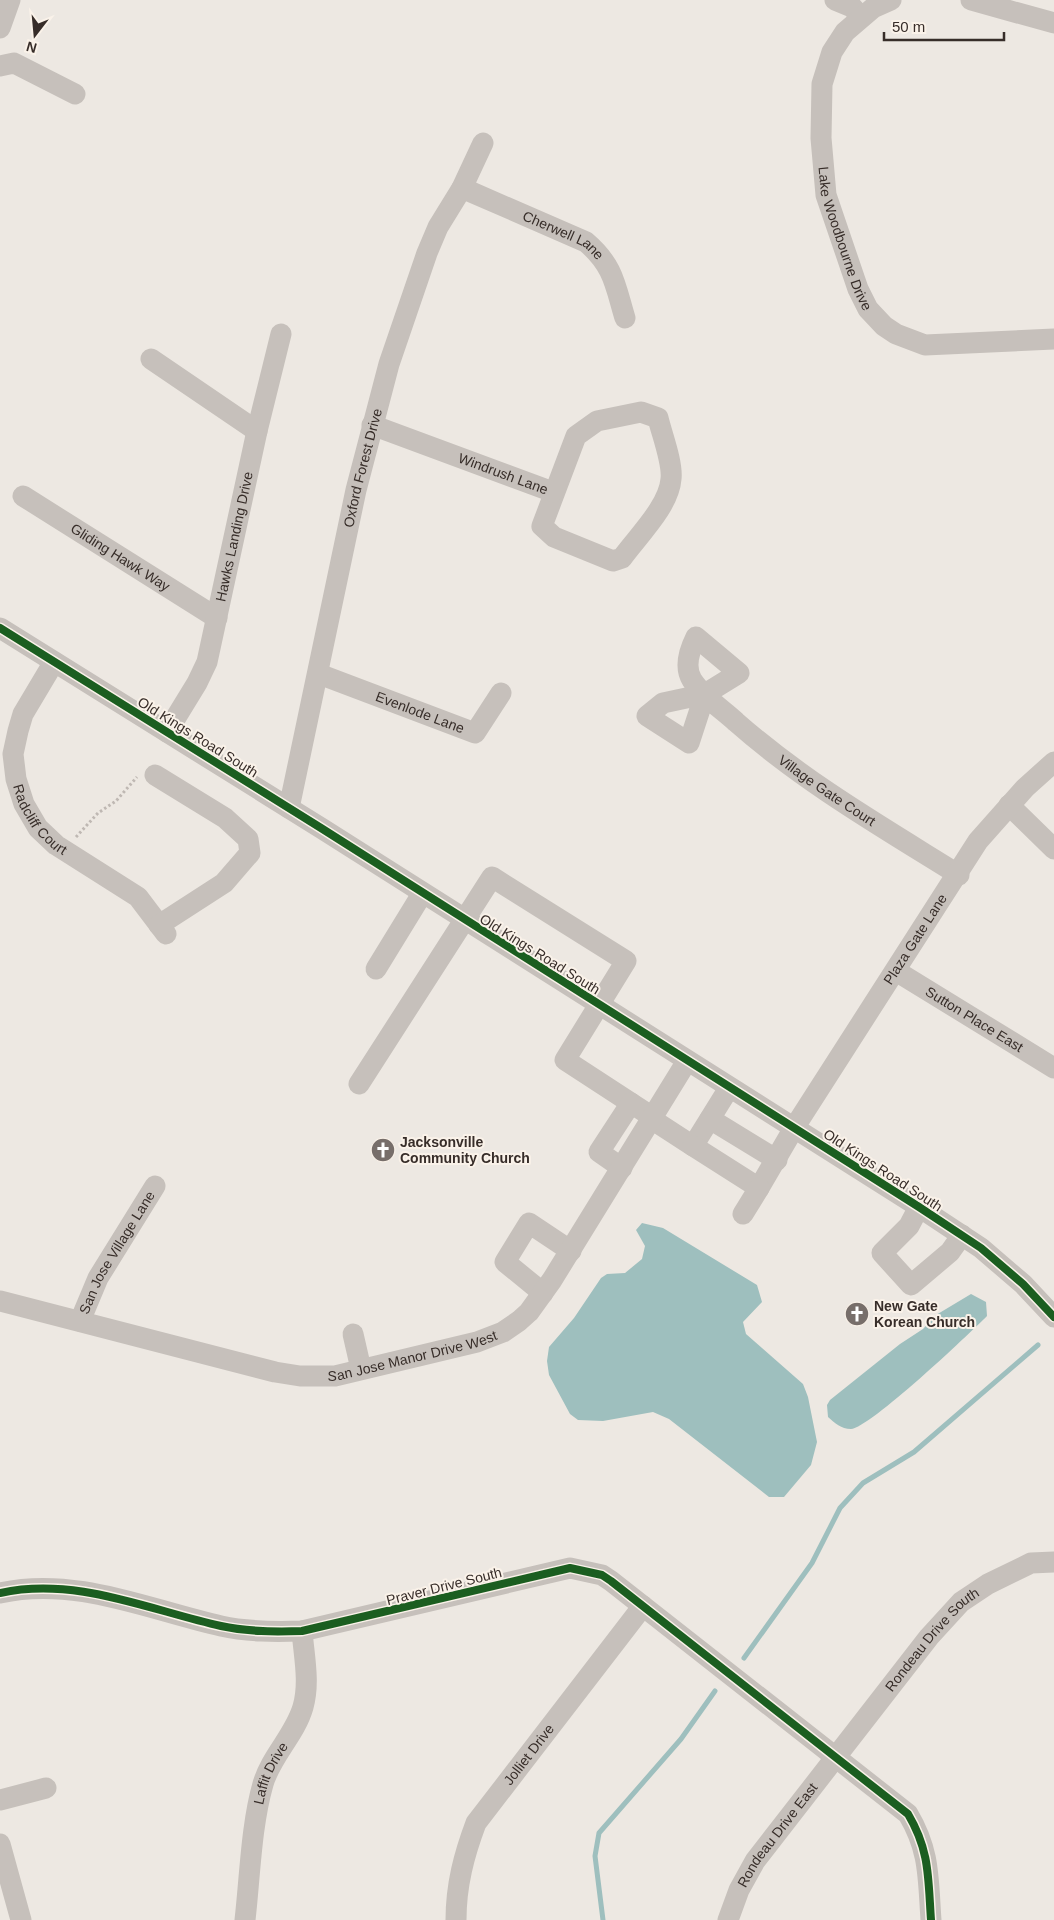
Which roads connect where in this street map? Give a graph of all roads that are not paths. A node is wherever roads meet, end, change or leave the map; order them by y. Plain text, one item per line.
1 (10, 0) edge
2 (891, 0) edge
3 (971, 0) edge
4 (850, 6) edge
5 (1054, 22) edge
6 (0, 28) edge
7 (0, 66) edge
8 (75, 94) dead end
9 (483, 144) dead end
10 (462, 188) junction
11 (625, 318) dead end
12 (281, 334) dead end
13 (1054, 339) edge
14 (151, 359) dead end
15 (372, 424) junction
16 (257, 431) junction
17 (554, 492) junction
18 (23, 496) dead end
19 (216, 618) junction
20 (0, 628) edge
21 (54, 662) junction
22 (319, 674) junction
23 (502, 694) dead end
24 (704, 694) dead end
25 (167, 732) junction
26 (1054, 762) edge
27 (154, 776) road end
28 (1009, 805) junction
29 (288, 808) junction
30 (1054, 849) edge
31 (958, 875) junction
32 (422, 894) junction
33 (464, 920) junction
34 (376, 969) dead end
35 (896, 971) junction
36 (599, 1005) junction
37 (687, 1061) junction
38 (1054, 1068) edge
39 (359, 1084) dead end
40 (729, 1088) junction
41 (630, 1103) junction
42 (653, 1119) junction
43 (710, 1119) junction
44 (794, 1128) junction
45 (693, 1146) junction
46 (777, 1160) junction
47 (622, 1168) junction
48 (155, 1186) dead end
49 (759, 1188) junction
50 (919, 1207) junction
51 (743, 1214) dead end
52 (962, 1235) junction
53 (571, 1251) junction
54 (543, 1293) junction
55 (0, 1301) edge
56 (1054, 1318) edge
57 (80, 1320) junction
58 (353, 1334) dead end
59 (361, 1370) junction
60 (1054, 1562) edge
61 (0, 1593) edge
62 (643, 1606) junction
63 (302, 1632) junction
64 (836, 1757) junction
65 (46, 1788) dead end
66 (0, 1800) edge
67 (0, 1844) edge
68 (21, 1920) edge
69 (245, 1920) edge
70 (456, 1920) edge
71 (728, 1920) edge
72 (931, 1920) edge

1 - 6 street
2 - 4 street, Lake Woodbourne Drive
3 - 5 street
4 - 13 street, Lake Woodbourne Drive
7 - 8 street
9 - 10 street, Oxford Forest Drive
10 - 11 street, Cherwell Lane
10 - 15 street, Oxford Forest Drive
12 - 16 street, Hawks Landing Drive
14 - 16 street
15 - 17 street, Windrush Lane
15 - 22 street, Oxford Forest Drive
16 - 19 street, Hawks Landing Drive
17 - 17 street, Windrush Lane
18 - 19 street, Gliding Hawk Way
19 - 25 street, Hawks Landing Drive
20 - 21 street, Old Kings Road South
21 - 25 street, Old Kings Road South
21 - 27 street, Radcliff Court
22 - 23 street, Evenlode Lane
22 - 29 street, Oxford Forest Drive
24 - 31 street, Village Gate Court
25 - 29 street, Old Kings Road South
26 - 28 street, Plaza Gate Lane
28 - 30 street
28 - 31 street, Plaza Gate Lane
29 - 32 street, Old Kings Road South
31 - 35 street, Plaza Gate Lane
32 - 33 street, Old Kings Road South
32 - 34 street
33 - 36 street, Old Kings Road South
33 - 36 street
33 - 39 street
35 - 38 street, Sutton Place East
35 - 44 street, Plaza Gate Lane
36 - 37 street, Old Kings Road South
36 - 41 street
37 - 40 street, Old Kings Road South
37 - 42 street, San Jose Manor Drive West
40 - 43 street
40 - 44 street, Old Kings Road South
41 - 42 street
41 - 47 street
42 - 45 street
42 - 47 street, San Jose Manor Drive West
43 - 45 street
43 - 46 street
44 - 46 street, Plaza Gate Lane
44 - 50 street, Old Kings Road South
45 - 49 street
46 - 49 street, Plaza Gate Lane
47 - 53 street, San Jose Manor Drive West
48 - 57 street, San Jose Village Lane
49 - 51 street, Plaza Gate Lane
50 - 52 street, Old Kings Road South
50 - 52 street
52 - 56 street, Old Kings Road South
53 - 54 street, San Jose Manor Drive West
53 - 54 street
54 - 59 street, San Jose Manor Drive West
55 - 57 street, San Jose Manor Drive West
57 - 59 street, San Jose Manor Drive West
58 - 59 street
60 - 64 street, Rondeau Drive South
61 - 63 street, Praver Drive South
62 - 63 street, Praver Drive South
62 - 64 street, Praver Drive South
62 - 70 street, Jolliet Drive
63 - 69 street, Laffit Drive
64 - 71 street, Rondeau Drive East
64 - 72 street, Praver Drive South
65 - 66 street
67 - 68 street

